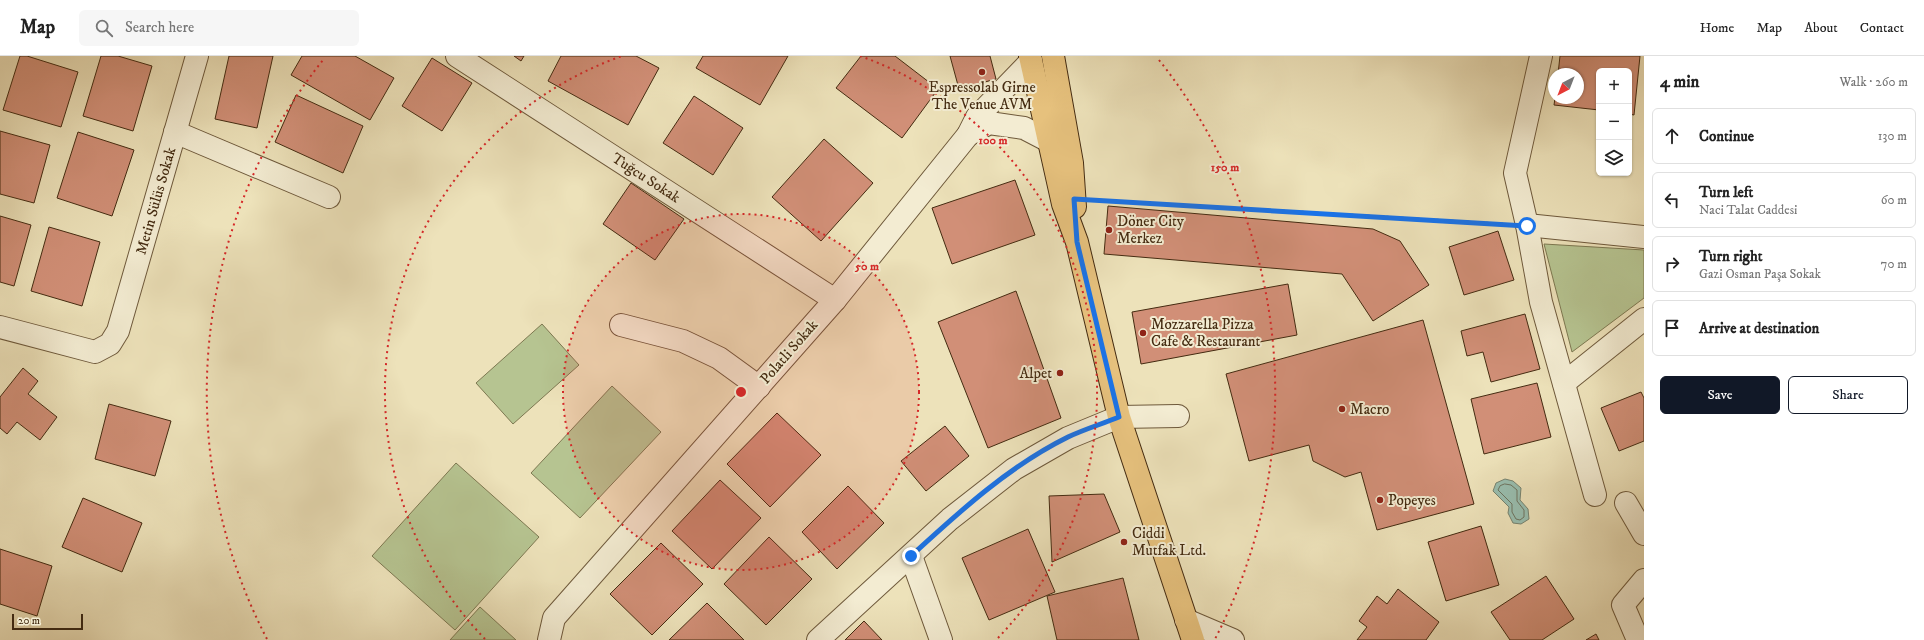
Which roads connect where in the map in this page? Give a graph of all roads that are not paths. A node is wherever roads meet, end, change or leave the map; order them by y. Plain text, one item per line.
1 (197, 56) edge
2 (457, 56) edge
3 (1053, 56) edge
4 (1541, 56) edge
5 (1031, 58) edge
6 (175, 132) junction
7 (968, 136) junction
8 (1049, 141) junction
9 (329, 197) dead end
10 (1527, 226) junction
11 (1644, 236) edge
12 (1077, 242) junction
13 (835, 300) junction
14 (1644, 319) edge
15 (621, 325) dead end
16 (1, 331) edge
17 (1564, 383) junction
18 (759, 387) junction
19 (1178, 416) dead end
20 (1119, 417) junction
21 (1595, 495) dead end
22 (1626, 503) dead end
23 (1644, 534) edge
24 (911, 556) junction
25 (1644, 580) edge
26 (1189, 630) edge
27 (549, 640) edge
28 (818, 640) edge
29 (941, 640) edge
30 (1233, 640) edge
31 (1638, 640) edge

1 - 6 street, Metin Sülüs Sokak
2 - 13 street, Tuğcu Sokak
3 - 12 main road
4 - 10 street
5 - 7 street, Polatli Sokak
5 - 8 main road
6 - 9 street
6 - 16 street, Metin Sülüs Sokak
7 - 8 street, Polatli Sokak
7 - 13 street, Polatli Sokak
8 - 12 main road
10 - 11 street
10 - 17 street
12 - 20 main road
13 - 18 street, Polatli Sokak
14 - 17 street
15 - 18 street
17 - 21 street
18 - 27 street, Polatli Sokak
19 - 20 street
20 - 24 street
20 - 26 main road
22 - 23 street
24 - 28 street
24 - 29 street
25 - 31 street
26 - 30 street

